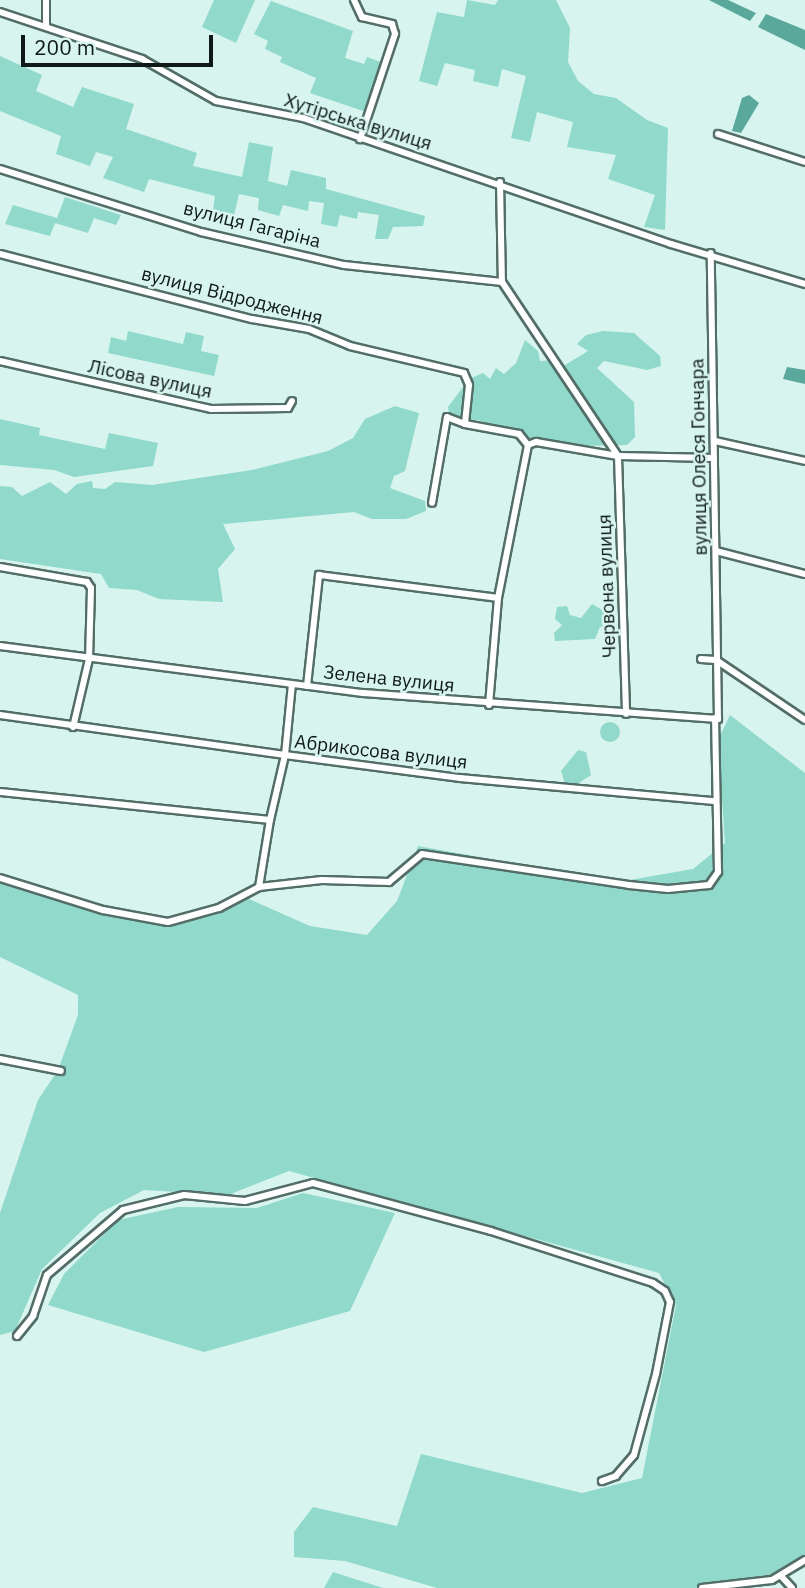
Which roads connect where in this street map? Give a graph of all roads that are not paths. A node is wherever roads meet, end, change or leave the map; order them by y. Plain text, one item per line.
1 (46, 0) edge
2 (354, 0) edge
3 (0, 12) edge
4 (46, 25) junction
5 (719, 134) dead end
6 (360, 139) junction
7 (805, 162) edge
8 (0, 169) edge
9 (500, 182) junction
10 (711, 253) junction
11 (0, 254) edge
12 (502, 282) junction
13 (805, 284) edge
14 (0, 361) edge
15 (292, 401) dead end
16 (465, 424) junction
17 (715, 441) junction
18 (528, 445) junction
19 (618, 456) junction
20 (715, 458) junction
21 (805, 461) edge
22 (432, 503) dead end
23 (716, 551) junction
24 (0, 568) edge
25 (805, 574) edge
26 (498, 598) junction
27 (0, 646) edge
28 (89, 659) junction
29 (701, 659) dead end
30 (716, 660) junction
31 (726, 669) junction
32 (716, 672) junction
33 (292, 684) junction
34 (307, 686) junction
35 (489, 705) junction
36 (626, 714) junction
37 (0, 715) edge
38 (715, 718) junction
39 (805, 720) edge
40 (74, 727) junction
41 (285, 754) junction
42 (0, 792) edge
43 (714, 801) junction
44 (271, 820) junction
45 (0, 878) edge
46 (259, 887) junction
47 (0, 1059) edge
48 (61, 1071) dead end
49 (18, 1336) dead end
50 (602, 1481) dead end
51 (805, 1560) edge
52 (781, 1576) junction
53 (702, 1588) edge
54 (708, 1588) edge
55 (792, 1588) edge

1 - 4 street
2 - 6 street
3 - 4 street, Хутірська вулиця
4 - 6 street, Хутірська вулиця
5 - 7 street
6 - 9 street, Хутірська вулиця
8 - 12 street, вулиця Гагаріна
9 - 10 street, Хутірська вулиця
9 - 12 street
10 - 13 street, Хутірська вулиця
10 - 17 street, вулиця Олеся Гончара
11 - 16 street, вулиця Відродження
12 - 19 street
14 - 15 street, Лісова вулиця
16 - 18 street
16 - 22 street
17 - 20 street, вулиця Олеся Гончара
17 - 21 street
18 - 19 street
18 - 26 street
19 - 20 street
19 - 36 street, Червона вулиця
20 - 23 street, вулиця Олеся Гончара
23 - 25 street
23 - 30 street, вулиця Олеся Гончара
24 - 28 street
26 - 34 street
26 - 35 street
27 - 28 street, Зелена вулиця
28 - 33 street, Зелена вулиця
28 - 40 street
29 - 30 street
30 - 31 street
30 - 32 street
31 - 32 street
31 - 39 street
32 - 38 street
33 - 34 street, Зелена вулиця
33 - 41 street
34 - 35 street, Зелена вулиця
35 - 36 street, Зелена вулиця
36 - 38 street, Зелена вулиця
37 - 40 street
38 - 43 street
40 - 41 street
41 - 43 street, Абрикосова вулиця
41 - 44 street, Абрикосова вулиця
42 - 44 street
43 - 46 street
44 - 46 street, Абрикосова вулиця
45 - 46 street
47 - 48 street
49 - 50 street
51 - 52 street
52 - 54 street
52 - 55 street
53 - 54 street

